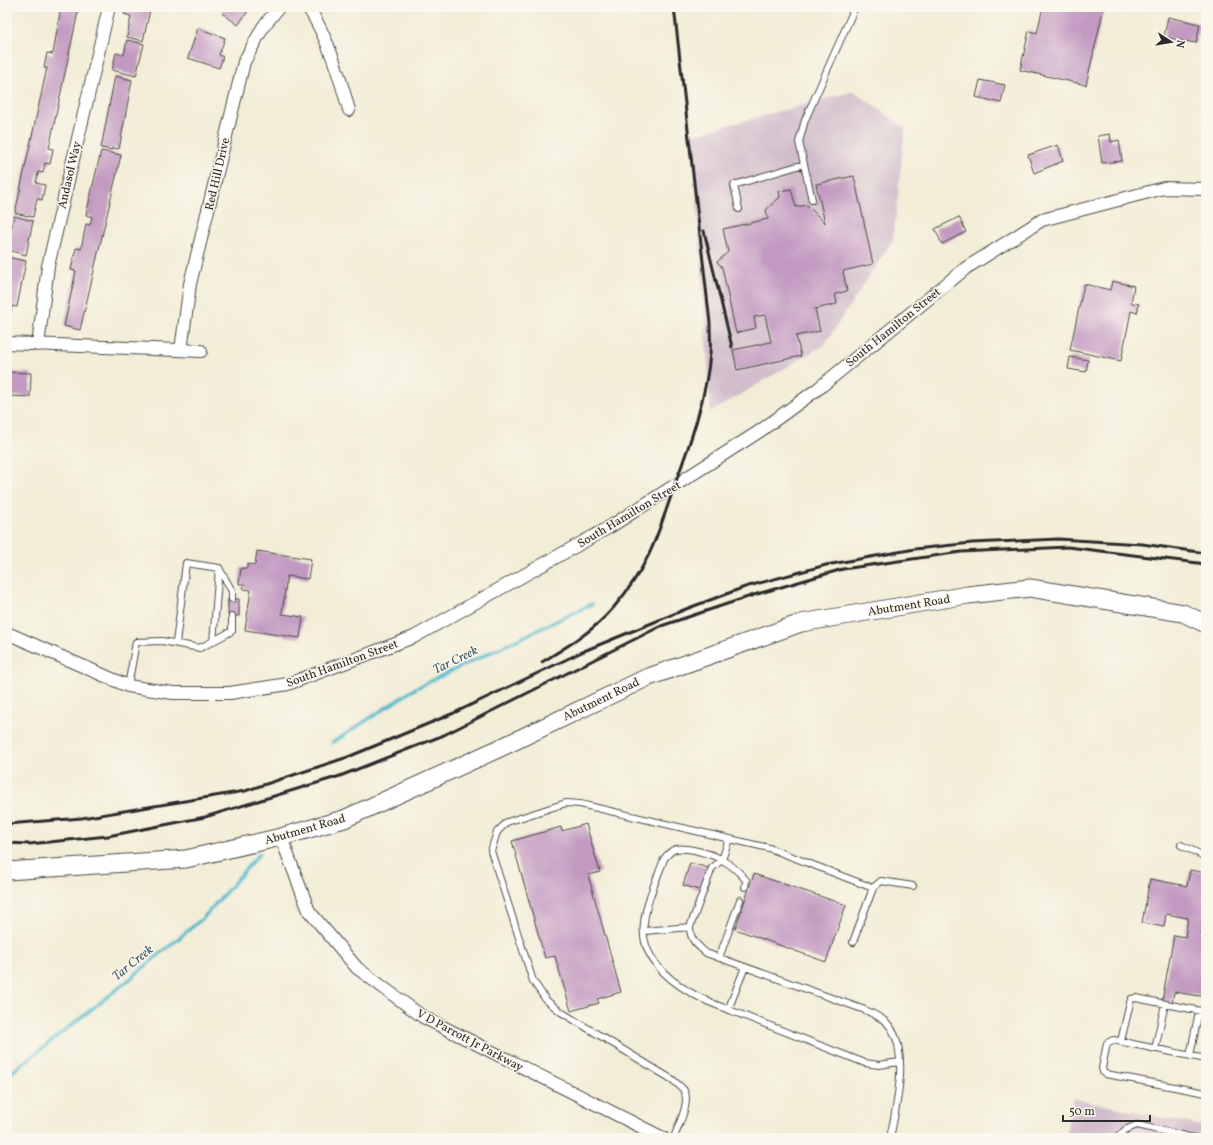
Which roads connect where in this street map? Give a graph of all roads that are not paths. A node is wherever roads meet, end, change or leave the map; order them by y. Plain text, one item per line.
1 (109, 7) edge
2 (279, 7) edge
3 (308, 7) edge
4 (855, 7) edge
5 (348, 110) dead end
6 (804, 164) junction
7 (1206, 189) edge
8 (812, 200) dead end
9 (739, 209) dead end
10 (7, 343) edge
11 (38, 345) junction
12 (181, 350) junction
13 (201, 351) dead end
14 (219, 568) junction
15 (232, 599) dead end
16 (232, 616) dead end
17 (1206, 624) edge
18 (7, 633) edge
19 (213, 642) junction
20 (176, 643) junction
21 (128, 686) junction
22 (281, 837) junction
23 (729, 839) junction
24 (1181, 845) dead end
25 (1206, 857) edge
26 (722, 860) junction
27 (7, 871) edge
28 (913, 886) dead end
29 (745, 887) dead end
30 (873, 888) junction
31 (740, 900) dead end
32 (690, 927) junction
33 (644, 930) junction
34 (853, 942) dead end
35 (720, 958) junction
36 (745, 967) junction
37 (1165, 1004) junction
38 (728, 1010) junction
39 (1203, 1011) edge
40 (1121, 1041) junction
41 (1155, 1049) junction
42 (1190, 1056) junction
43 (1206, 1060) edge
44 (899, 1062) junction
45 (1206, 1093) edge
46 (663, 1138) edge
47 (674, 1138) edge
48 (890, 1138) edge
49 (1117, 1138) edge
50 (1194, 1138) edge

1 - 11 street, Andasol Way
2 - 12 street, Red Hill Drive
3 - 5 street
4 - 6 lane
6 - 8 lane
6 - 9 lane
7 - 21 street, South Hamilton Street
10 - 11 street
11 - 12 street
12 - 13 street
14 - 15 lane
14 - 19 lane
14 - 20 lane
16 - 19 lane
17 - 22 main road, Abutment Road
18 - 21 street, South Hamilton Street
19 - 20 lane
20 - 21 lane
22 - 27 main road, Abutment Road
22 - 46 street, V D Parrott Jr Parkway
23 - 26 lane
23 - 30 lane
23 - 47 lane
24 - 25 lane
26 - 29 lane
26 - 32 lane
26 - 33 lane
28 - 30 lane
30 - 34 lane
31 - 35 lane
32 - 33 lane
32 - 35 lane
33 - 38 lane
35 - 36 lane
36 - 38 lane
36 - 44 lane
37 - 39 lane
37 - 40 lane
37 - 41 lane
38 - 44 lane
39 - 42 lane
40 - 41 lane
40 - 45 lane
41 - 42 lane
42 - 43 lane
44 - 48 lane
49 - 50 lane

